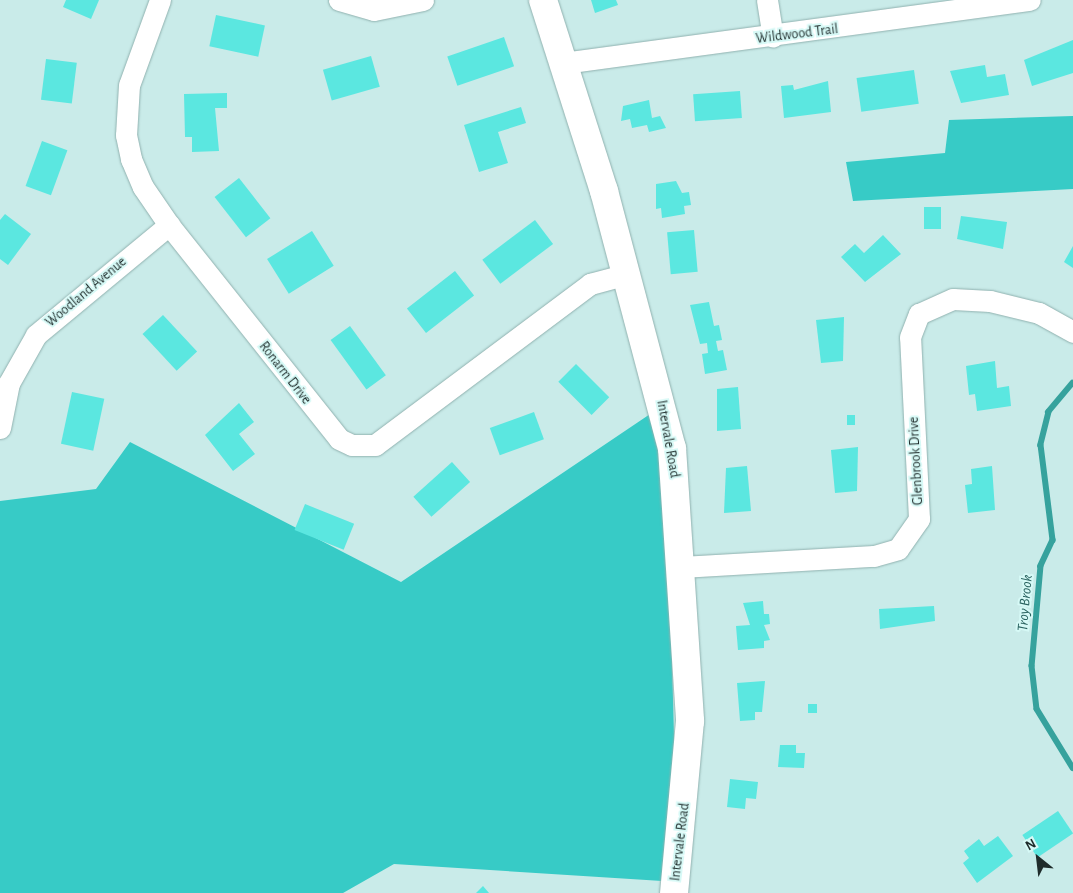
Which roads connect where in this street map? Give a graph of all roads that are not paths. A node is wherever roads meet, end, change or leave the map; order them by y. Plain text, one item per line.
1 (160, 0) edge
2 (339, 0) edge
3 (422, 0) edge
4 (543, 0) edge
5 (767, 0) edge
6 (1030, 0) edge
7 (1007, 2) edge
8 (773, 37) junction
9 (563, 63) junction
10 (169, 225) junction
11 (627, 274) junction
12 (1073, 332) edge
13 (0, 428) edge
14 (681, 567) junction
15 (674, 893) edge

1 - 10 street, Ronarm Drive
2 - 3 street
4 - 9 street, Intervale Road
5 - 8 street
6 - 7 street, Wildwood Trail
7 - 8 street, Wildwood Trail
8 - 9 street, Wildwood Trail
9 - 11 street, Intervale Road
10 - 11 street, Ronarm Drive
10 - 13 street, Woodland Avenue
11 - 14 street, Intervale Road
12 - 14 street, Glenbrook Drive
14 - 15 street, Intervale Road

